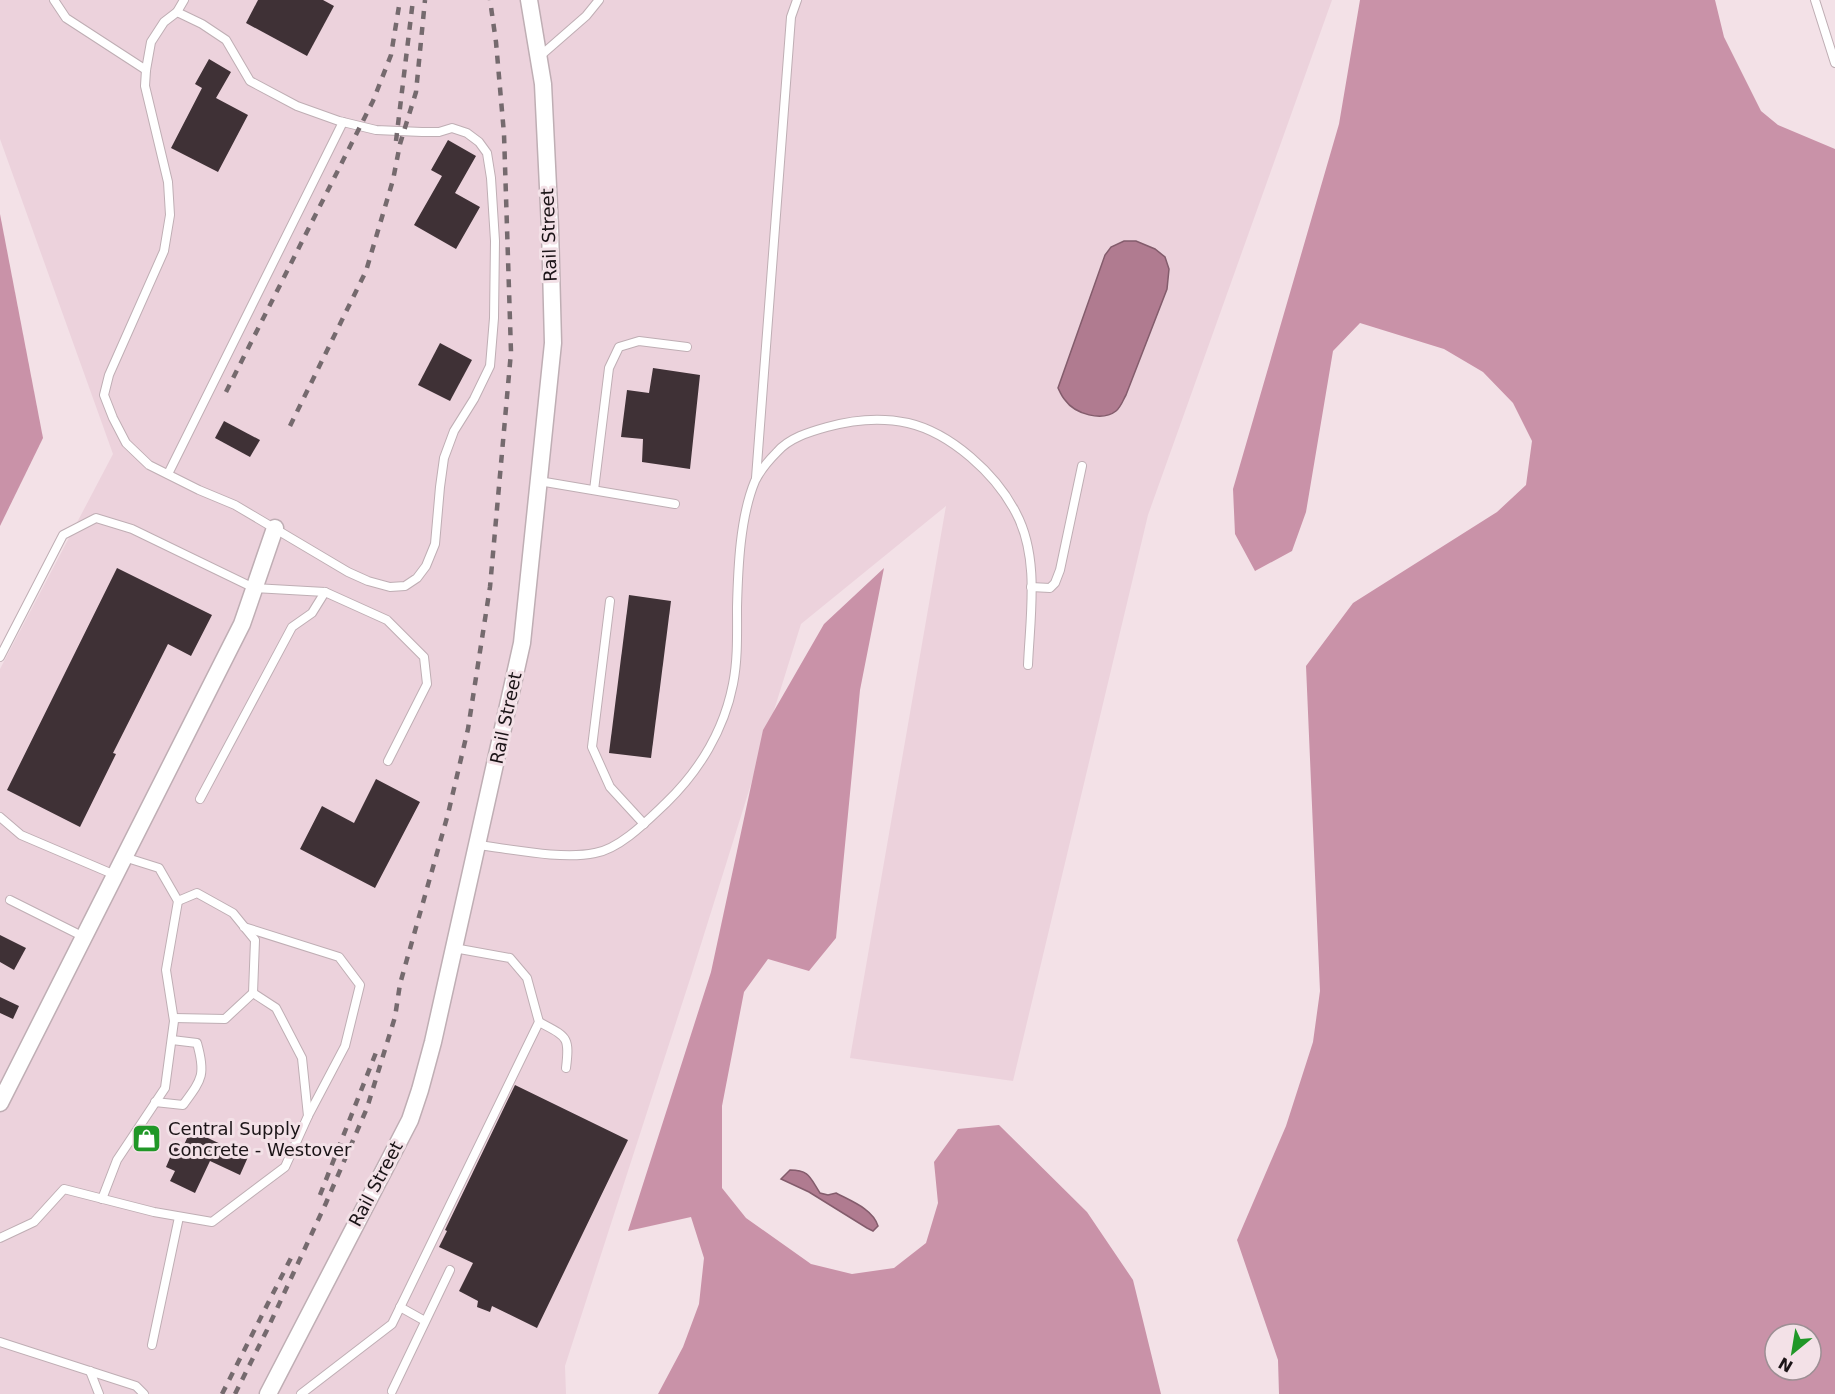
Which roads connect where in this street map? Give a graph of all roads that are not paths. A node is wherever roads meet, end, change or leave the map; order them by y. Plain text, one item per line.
1 (54, 0) edge
2 (184, 0) edge
3 (530, 0) edge
4 (797, 0) edge
5 (1815, 0) edge
6 (597, 2) edge
7 (177, 12) junction
8 (538, 57) junction
9 (1835, 63) edge
10 (146, 70) junction
11 (343, 122) junction
12 (687, 347) dead end
13 (1082, 466) dead end
14 (168, 474) junction
15 (756, 478) junction
16 (539, 481) junction
17 (594, 490) junction
18 (675, 504) dead end
19 (275, 528) junction
20 (1031, 587) junction
21 (254, 588) junction
22 (325, 592) junction
23 (610, 601) dead end
24 (0, 657) edge
25 (1028, 665) dead end
26 (388, 761) dead end
27 (200, 800) dead end
28 (0, 817) edge
29 (644, 824) junction
30 (478, 845) junction
31 (124, 857) junction
32 (115, 875) junction
33 (10, 900) dead end
34 (178, 900) junction
35 (244, 927) junction
36 (84, 937) junction
37 (454, 948) junction
38 (254, 993) junction
39 (174, 1018) junction
40 (539, 1022) junction
41 (172, 1040) junction
42 (566, 1068) dead end
43 (1, 1100) edge
44 (155, 1102) junction
45 (308, 1116) junction
46 (102, 1199) junction
47 (179, 1217) junction
48 (0, 1238) edge
49 (450, 1270) dead end
50 (400, 1307) junction
51 (425, 1321) junction
52 (0, 1342) edge
53 (152, 1345) dead end
54 (90, 1371) junction
55 (392, 1391) dead end
56 (99, 1394) edge
57 (144, 1394) edge
58 (268, 1394) edge
59 (301, 1394) edge

1 - 10 lane
2 - 7 lane
3 - 8 street, Rail Street
4 - 15 lane
5 - 9 lane
6 - 8 lane
7 - 10 lane
7 - 11 lane
8 - 16 street, Rail Street
10 - 14 lane
11 - 14 lane
11 - 19 lane
12 - 17 lane
13 - 20 lane
14 - 19 lane
15 - 20 lane
15 - 29 lane
16 - 17 lane
16 - 30 street, Rail Street
17 - 18 lane
19 - 21 street
20 - 25 lane
21 - 22 lane
21 - 24 lane
21 - 31 street
22 - 26 lane
22 - 27 lane
23 - 29 lane
28 - 32 lane
29 - 30 lane
30 - 37 street, Rail Street
31 - 32 street
31 - 34 lane
32 - 36 street
33 - 36 lane
34 - 35 lane
34 - 39 lane
35 - 38 lane
35 - 45 lane
36 - 43 street
37 - 40 lane
37 - 58 street, Rail Street
38 - 39 lane
38 - 45 lane
39 - 41 lane
40 - 42 lane
40 - 50 lane
41 - 44 lane
41 - 44 lane
44 - 46 lane
45 - 47 lane
46 - 47 lane
46 - 48 lane
47 - 53 lane
49 - 51 lane
50 - 51 lane
50 - 59 lane
51 - 55 lane
52 - 54 lane
54 - 56 lane
54 - 57 lane

